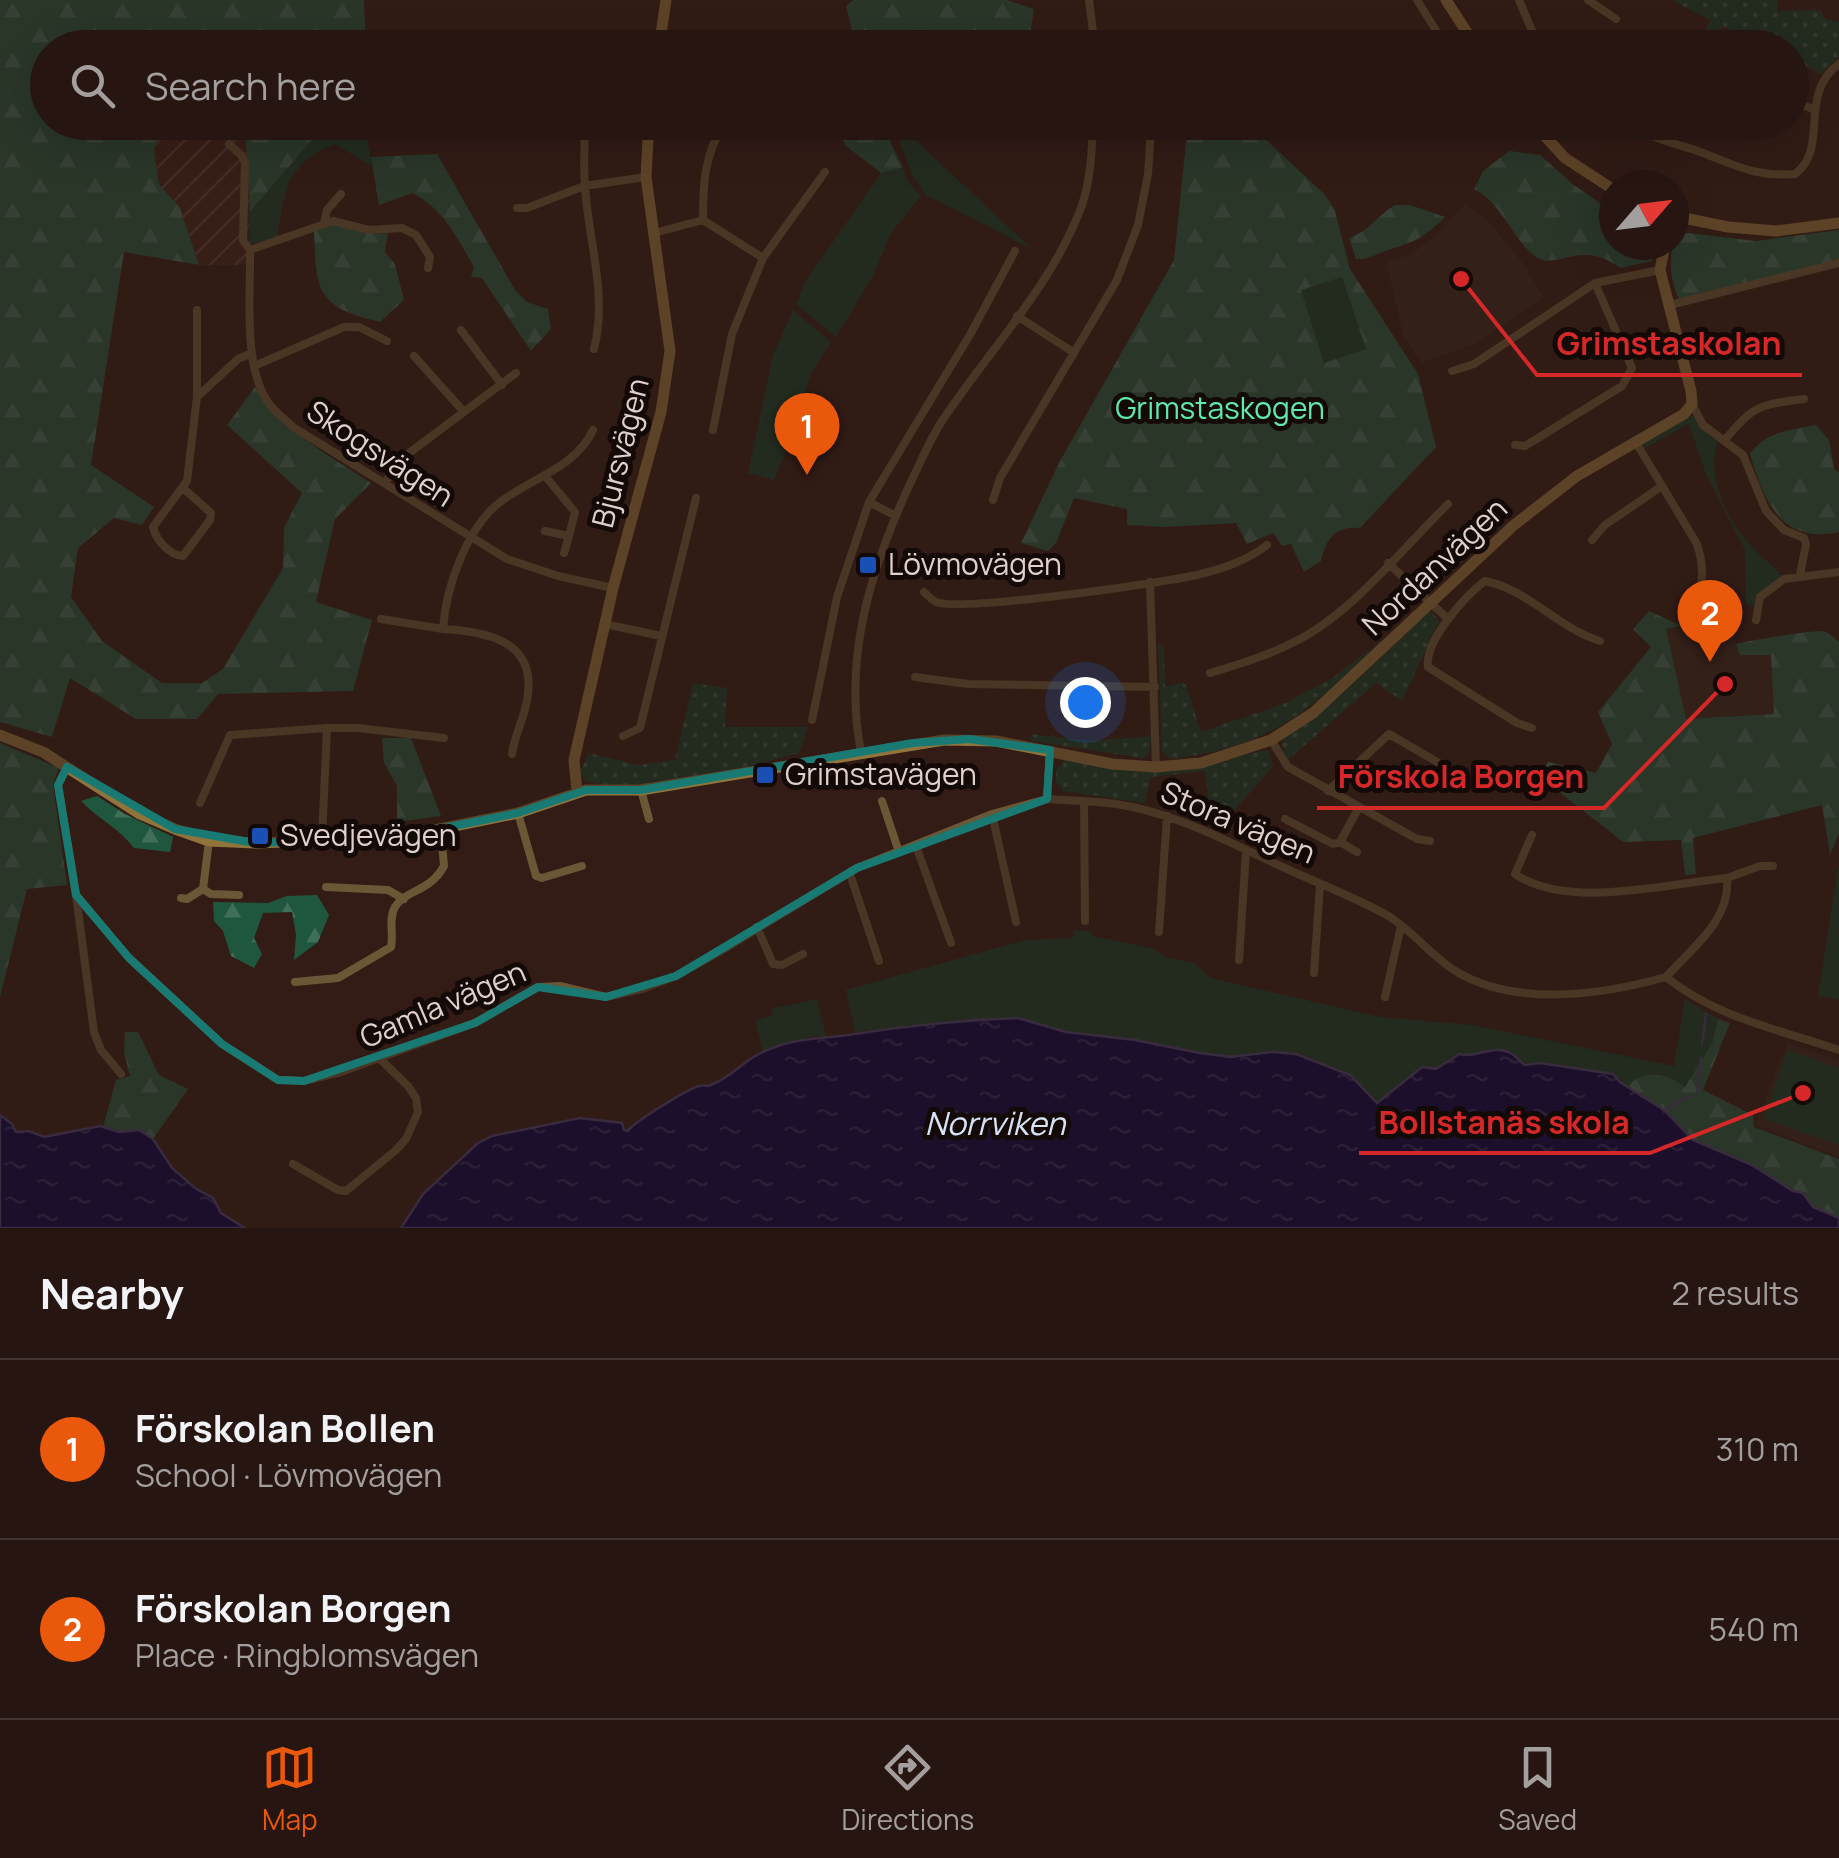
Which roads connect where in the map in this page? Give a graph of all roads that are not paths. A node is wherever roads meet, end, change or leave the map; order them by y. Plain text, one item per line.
1 (666, 0) edge
2 (1089, 0) edge
3 (1417, 0) edge
4 (1446, 0) edge
5 (1519, 0) edge
6 (1588, 0) edge
7 (1616, 19) dead end
8 (662, 30) edge
9 (1093, 30) edge
10 (1436, 30) edge
11 (1465, 30) edge
12 (1531, 30) edge
13 (1839, 64) edge
14 (1809, 107) edge
15 (1813, 109) junction
16 (585, 140) edge
17 (648, 140) edge
18 (714, 140) edge
19 (1092, 140) edge
20 (1150, 140) edge
21 (1548, 140) edge
22 (1662, 140) edge
23 (229, 144) dead end
24 (824, 172) dead end
25 (646, 177) junction
26 (1599, 180) edge
27 (584, 186) junction
28 (341, 194) dead end
29 (516, 208) dead end
30 (1689, 219) edge
31 (703, 220) junction
32 (1839, 222) edge
33 (324, 223) junction
34 (654, 234) junction
35 (250, 250) junction
36 (1014, 251) dead end
37 (763, 258) junction
38 (1662, 260) edge
39 (1839, 264) edge
40 (428, 268) dead end
41 (1660, 270) junction
42 (1595, 284) junction
43 (1670, 305) junction
44 (197, 310) dead end
45 (1016, 316) junction
46 (461, 330) dead end
47 (387, 341) dead end
48 (594, 348) dead end
49 (1074, 352) junction
50 (252, 353) junction
51 (414, 356) dead end
52 (254, 366) junction
53 (1452, 371) dead end
54 (516, 373) dead end
55 (502, 385) junction
56 (197, 397) junction
57 (1804, 400) dead end
58 (1692, 404) junction
59 (464, 412) junction
60 (593, 430) dead end
61 (713, 430) dead end
62 (1724, 440) junction
63 (1635, 441) junction
64 (1515, 445) dead end
65 (544, 476) junction
66 (385, 483) junction
67 (1662, 486) junction
68 (183, 488) junction
69 (696, 498) dead end
70 (993, 500) dead end
71 (869, 502) junction
72 (1448, 504) dead end
73 (896, 516) junction
74 (545, 531) dead end
75 (569, 536) junction
76 (472, 540) junction
77 (1592, 540) dead end
78 (1267, 546) dead end
79 (564, 553) dead end
80 (1388, 564) junction
81 (1839, 572) edge
82 (1800, 574) junction
83 (1150, 582) junction
84 (612, 588) junction
85 (924, 592) dead end
86 (1698, 600) dead end
87 (1431, 603) junction
88 (380, 619) dead end
89 (1448, 619) junction
90 (1756, 620) dead end
91 (605, 624) junction
92 (443, 630) junction
93 (661, 636) junction
94 (1600, 640) dead end
95 (1210, 672) dead end
96 (915, 677) dead end
97 (1156, 687) junction
98 (812, 720) dead end
99 (328, 728) junction
100 (1532, 728) dead end
101 (0, 735) edge
102 (623, 736) dead end
103 (444, 738) dead end
104 (1271, 740) junction
105 (1050, 750) junction
106 (861, 752) junction
107 (512, 754) dead end
108 (67, 767) junction
109 (1156, 767) junction
110 (1464, 777) dead end
111 (641, 790) junction
112 (577, 791) junction
113 (1328, 791) junction
114 (1047, 799) junction
115 (882, 801) dead end
116 (1084, 801) junction
117 (200, 803) dead end
118 (1358, 808) junction
119 (518, 813) junction
120 (992, 814) junction
121 (1168, 816) junction
122 (649, 819) dead end
123 (1286, 819) dead end
124 (441, 830) junction
125 (1532, 836) dead end
126 (322, 839) junction
127 (209, 840) junction
128 (1430, 841) dead end
129 (1340, 842) junction
130 (916, 846) junction
131 (1246, 851) junction
132 (899, 852) junction
133 (1357, 852) dead end
134 (582, 866) dead end
135 (1773, 866) dead end
136 (850, 874) junction
137 (1727, 878) junction
138 (1320, 884) junction
139 (326, 888) dead end
140 (203, 889) junction
141 (239, 894) dead end
142 (76, 895) junction
143 (181, 898) dead end
144 (404, 899) junction
145 (1085, 921) dead end
146 (1016, 922) dead end
147 (1402, 926) junction
148 (757, 927) junction
149 (1159, 932) dead end
150 (951, 943) dead end
151 (804, 954) dead end
152 (1239, 960) dead end
153 (879, 961) dead end
154 (1314, 973) dead end
155 (1666, 977) junction
156 (296, 982) dead end
157 (1385, 997) dead end
158 (1839, 1050) edge
159 (378, 1057) junction
160 (122, 1074) dead end
161 (292, 1164) dead end

1 - 8 street
2 - 9 street
3 - 10 street
4 - 11 street
5 - 12 street
6 - 7 street
13 - 15 street
14 - 15 street
15 - 22 street
16 - 27 street
17 - 25 street, Bjursvägen
18 - 31 street
19 - 45 street
20 - 49 street
21 - 26 street
23 - 35 street, Skogsvägen
24 - 37 street
25 - 27 street
25 - 34 street, Bjursvägen
27 - 29 street
27 - 48 street
28 - 33 street
30 - 32 street
31 - 34 street
31 - 37 street
33 - 35 street
33 - 40 street
34 - 84 street, Bjursvägen
35 - 50 street, Skogsvägen
36 - 71 street
37 - 61 street
38 - 41 street
39 - 43 street
41 - 42 street
41 - 43 street
42 - 53 street
42 - 64 street
43 - 58 street
44 - 56 street
45 - 49 street
45 - 73 street
46 - 55 street
47 - 52 street
49 - 70 street
50 - 52 street, Skogsvägen
50 - 56 street
51 - 59 street
52 - 66 street, Skogsvägen
54 - 55 street
55 - 59 street
56 - 68 street
57 - 62 street
58 - 62 street
58 - 63 street, Nordanvägen
59 - 66 street
60 - 65 street
62 - 82 street
63 - 67 street
63 - 87 street, Nordanvägen
65 - 75 street
65 - 76 street
66 - 76 street, Skogsvägen
67 - 77 street
67 - 86 street
68 - 68 street
69 - 93 street
71 - 73 street
71 - 98 street
72 - 80 street
73 - 106 street
74 - 75 street
75 - 79 street
76 - 84 street, Skogsvägen
76 - 92 street
78 - 83 street
80 - 87 street
80 - 95 street
81 - 82 street
82 - 90 street
83 - 85 street
83 - 97 street
84 - 91 street, Bjursvägen
87 - 89 street
87 - 104 street, Nordanvägen
88 - 92 street
89 - 94 street
89 - 100 street
91 - 93 street
91 - 112 street, Bjursvägen
92 - 107 street
93 - 102 street
96 - 97 street
97 - 109 street
99 - 103 street
99 - 117 street
99 - 126 street
101 - 108 street
104 - 109 street, Nordanvägen
104 - 113 street
105 - 106 street
105 - 109 street, Nordanvägen
105 - 114 street
106 - 111 street
108 - 127 street
108 - 142 street
110 - 113 street
111 - 112 street
111 - 122 street
112 - 119 street
113 - 118 street
114 - 116 street, Stora vägen
114 - 120 street, Gamla vägen
115 - 132 street
116 - 121 street, Stora vägen
116 - 145 street
118 - 128 street
118 - 129 street
119 - 124 street
119 - 134 street
120 - 130 street, Gamla vägen
120 - 146 street
121 - 131 street, Stora vägen
121 - 149 street
123 - 129 street
124 - 126 street
124 - 144 street
125 - 137 street
126 - 127 street
127 - 140 street
129 - 133 street
130 - 132 street, Gamla vägen
130 - 150 street
131 - 138 street, Stora vägen
131 - 152 street
132 - 136 street, Gamla vägen
135 - 137 street
136 - 148 street, Gamla vägen
136 - 153 street
137 - 155 street
138 - 147 street, Stora vägen
138 - 154 street
139 - 144 street
140 - 141 street
140 - 143 street
142 - 159 street, Gamla vägen
142 - 160 street
144 - 156 street
147 - 155 street, Stora vägen
147 - 157 street
148 - 151 street
148 - 159 street, Gamla vägen
155 - 158 street
159 - 161 street

